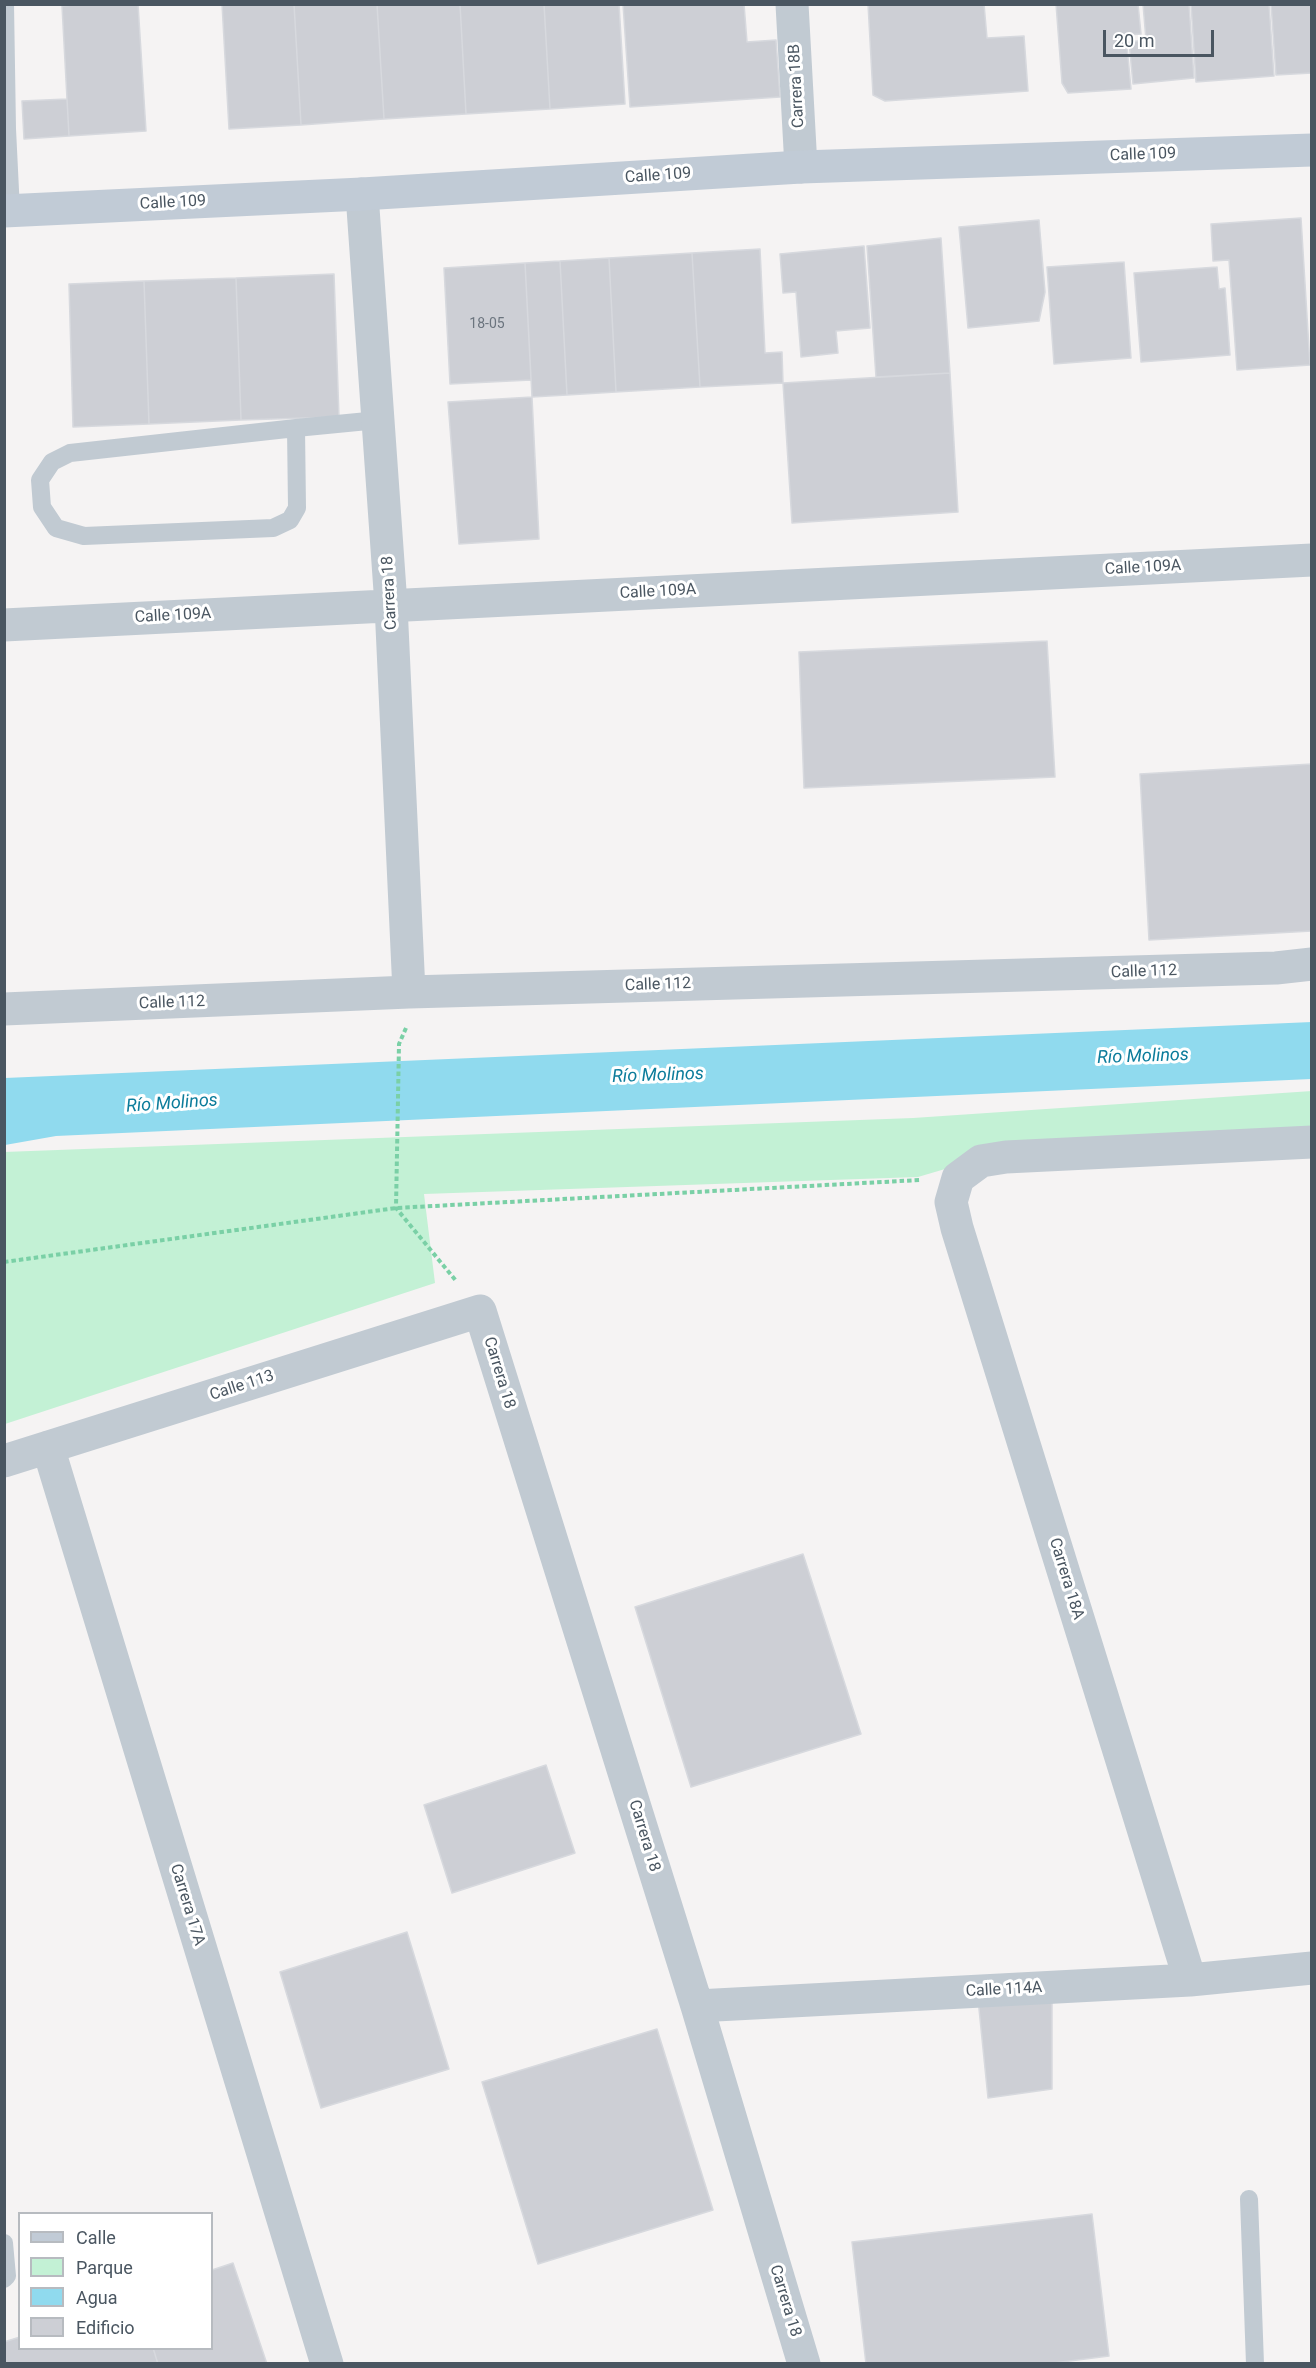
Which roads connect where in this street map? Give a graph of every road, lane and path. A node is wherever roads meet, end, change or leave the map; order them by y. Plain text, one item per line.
1 (5, 4) edge
2 (792, 4) edge
3 (1311, 150) edge
4 (801, 167) junction
5 (362, 194) junction
6 (8, 211) edge
7 (378, 420) junction
8 (296, 428) junction
9 (1311, 560) edge
10 (391, 605) junction
11 (4, 625) edge
12 (1311, 964) edge
13 (410, 992) junction
14 (4, 1009) edge
15 (399, 1044) dead end
16 (1311, 1142) edge
17 (958, 1178) junction
18 (396, 1208) junction
19 (4, 1262) edge
20 (480, 1311) junction
21 (48, 1447) junction
22 (4, 1461) edge
23 (1311, 1968) edge
24 (1190, 1980) junction
25 (697, 2006) junction
26 (1249, 2199) dead end
27 (4, 2243) edge
28 (4, 2279) edge
29 (327, 2364) edge
30 (804, 2364) edge
31 (1255, 2364) edge

1 - 6 lane
2 - 4 street, Carrera 18B
3 - 4 street, Calle 109
4 - 5 street, Calle 109
5 - 6 street, Calle 109
5 - 7 street, Carrera 18
7 - 8 lane
7 - 10 street, Carrera 18
8 - 8 lane
9 - 10 street, Calle 109A
10 - 11 street, Calle 109A
10 - 13 street, Carrera 18
12 - 13 street, Calle 112
13 - 14 street, Calle 112
15 - 18 path
16 - 17 street
17 - 18 path
17 - 24 street, Carrera 18A
18 - 19 path
18 - 20 path
20 - 21 street, Calle 113
20 - 25 street, Carrera 18
21 - 22 street, Calle 113
21 - 29 street, Carrera 17A
23 - 24 street, Calle 114A
24 - 25 street, Calle 114A
25 - 30 street, Carrera 18
26 - 31 lane
27 - 28 lane

